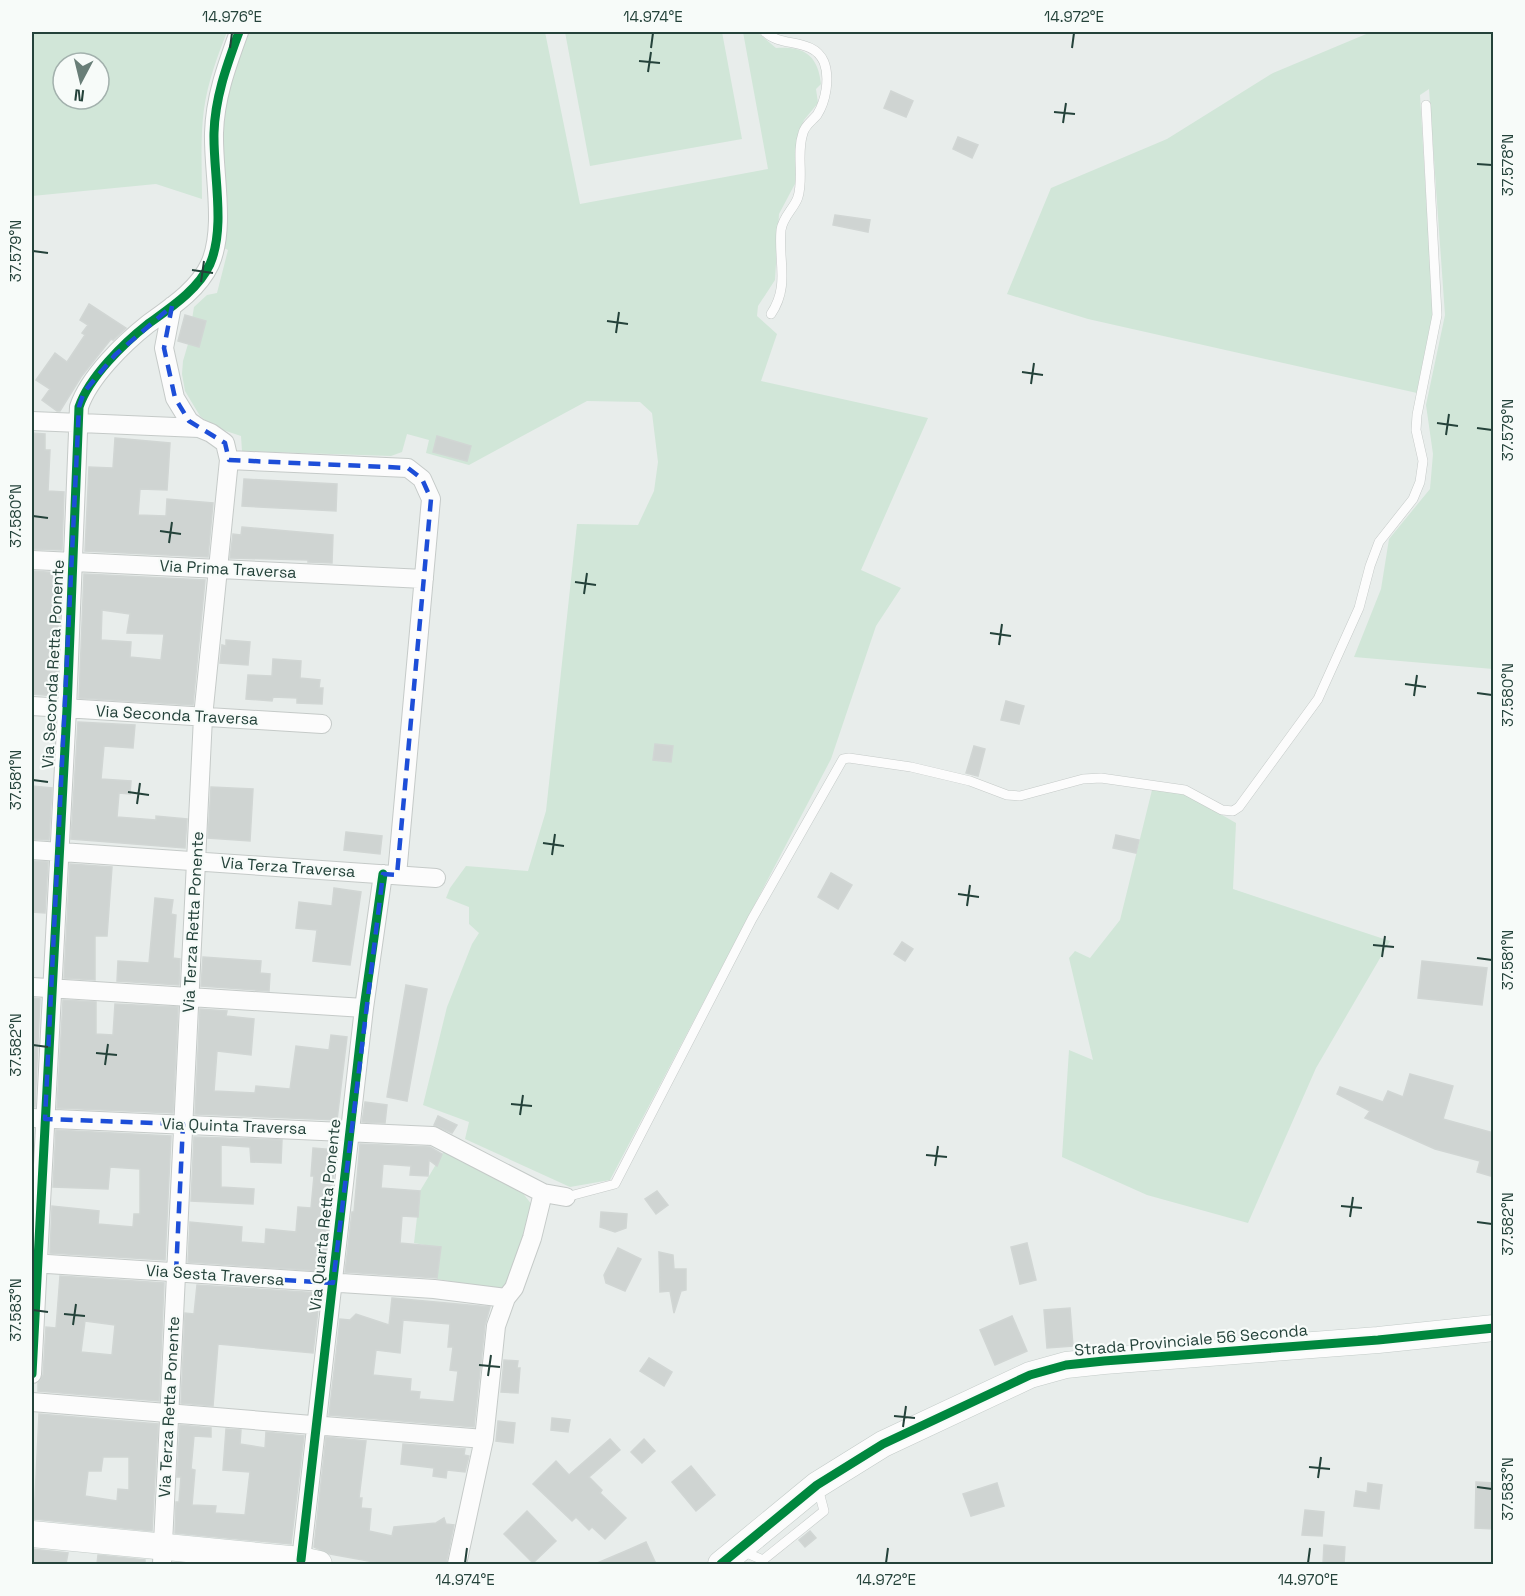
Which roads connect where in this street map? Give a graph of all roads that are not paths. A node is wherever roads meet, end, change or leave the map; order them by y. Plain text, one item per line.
1 (239, 32) edge
2 (765, 32) edge
3 (1426, 105) dead end
4 (172, 306) junction
5 (771, 314) dead end
6 (32, 421) edge
7 (79, 423) junction
8 (199, 428) junction
9 (229, 460) junction
10 (32, 560) edge
11 (73, 561) junction
12 (218, 569) junction
13 (424, 579) junction
14 (32, 706) edge
15 (67, 709) junction
16 (203, 717) junction
17 (322, 724) dead end
18 (32, 850) edge
19 (59, 851) junction
20 (196, 861) junction
21 (390, 875) junction
22 (436, 878) dead end
23 (32, 987) edge
24 (52, 988) junction
25 (189, 997) junction
26 (364, 1008) junction
27 (38, 1118) edge
28 (183, 1124) junction
29 (350, 1131) junction
30 (543, 1193) junction
31 (566, 1197) joint
32 (34, 1263) edge
33 (176, 1273) junction
34 (333, 1283) junction
35 (506, 1299) junction
36 (1494, 1328) edge
37 (32, 1374) edge
38 (32, 1402) edge
39 (169, 1412) junction
40 (317, 1424) junction
41 (484, 1439) junction
42 (32, 1534) edge
43 (162, 1556) edge
44 (729, 1558) edge
45 (310, 1562) edge
46 (457, 1564) edge

1 - 4 street, Via Seconda Retta Ponente
2 - 5 lane
3 - 31 lane
4 - 7 street, Via Seconda Retta Ponente
4 - 8 street
6 - 7 street
7 - 8 street
7 - 11 street, Via Seconda Retta Ponente
8 - 9 street
9 - 12 street, Via Terza Retta Ponente
9 - 13 street, Via Quarta Retta Ponente
10 - 11 street, Via Prima Traversa
11 - 12 street, Via Prima Traversa
11 - 15 street, Via Seconda Retta Ponente
12 - 13 street, Via Prima Traversa
12 - 16 street, Via Terza Retta Ponente
13 - 21 street, Via Quarta Retta Ponente
14 - 15 street, Via Seconda Traversa
15 - 16 street, Via Seconda Traversa
15 - 19 street, Via Seconda Retta Ponente
16 - 17 street, Via Seconda Traversa
16 - 20 street, Via Terza Retta Ponente
18 - 19 street, Via Terza Traversa
19 - 20 street, Via Terza Traversa
19 - 24 street, Via Seconda Retta Ponente
20 - 21 street, Via Terza Traversa
20 - 25 street, Via Terza Retta Ponente
21 - 22 street, Via Terza Traversa
21 - 26 street, Via Quarta Retta Ponente
23 - 24 street
24 - 25 street
24 - 27 street, Via Seconda Retta Ponente
25 - 26 street
25 - 28 street, Via Terza Retta Ponente
26 - 29 street, Via Quarta Retta Ponente
27 - 28 street, Via Quinta Traversa
27 - 32 street, Via Seconda Retta Ponente
28 - 29 street, Via Quinta Traversa
28 - 33 street, Via Terza Retta Ponente
29 - 30 street, Via Quinta Traversa
29 - 34 street, Via Quarta Retta Ponente
30 - 31 street, Via Quinta Traversa
30 - 35 street
32 - 33 street, Via Sesta Traversa
32 - 37 street, Via Seconda Retta Ponente
33 - 34 street, Via Sesta Traversa
33 - 39 street, Via Terza Retta Ponente
34 - 35 street, Via Sesta Traversa
34 - 40 street, Via Quarta Retta Ponente
35 - 41 street
36 - 44 street, Strada Provinciale 56 Seconda
38 - 39 street
39 - 40 street
39 - 43 street, Via Terza Retta Ponente
40 - 41 street
40 - 45 street, Via Quarta Retta Ponente
41 - 46 street
42 - 43 street
43 - 45 street

